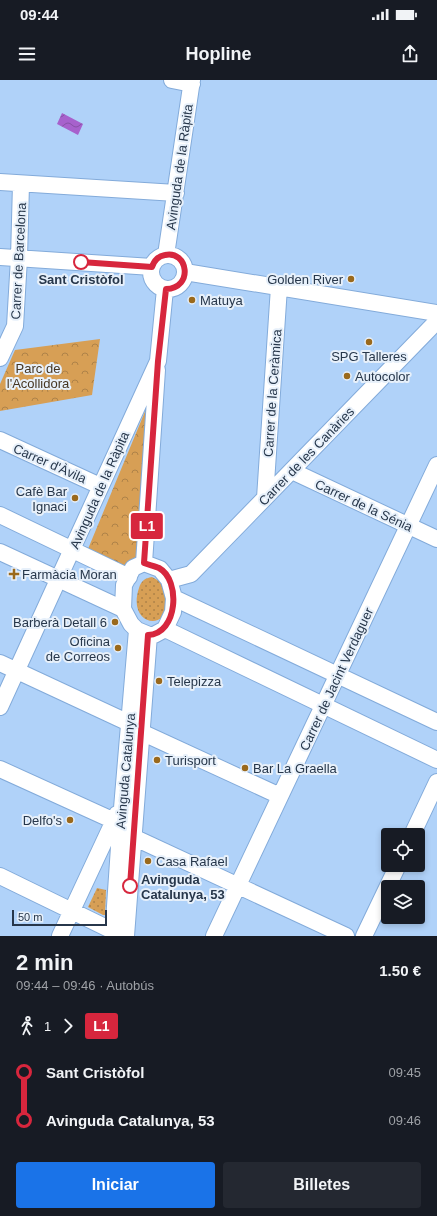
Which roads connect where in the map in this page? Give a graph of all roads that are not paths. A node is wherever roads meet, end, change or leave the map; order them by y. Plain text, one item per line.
1 (172, 80) edge
2 (192, 82) edge
3 (0, 182) edge
4 (21, 184) junction
5 (176, 193) junction
6 (166, 255) junction
7 (0, 257) edge
8 (19, 258) junction
9 (152, 267) junction
10 (185, 272) junction
11 (279, 287) junction
12 (166, 289) junction
13 (437, 313) edge
14 (437, 321) edge
15 (0, 358) edge
16 (158, 361) junction
17 (0, 440) edge
18 (437, 465) edge
19 (292, 471) junction
20 (100, 486) junction
21 (265, 498) junction
22 (0, 515) edge
23 (408, 526) junction
24 (437, 539) edge
25 (72, 548) junction
26 (0, 552) edge
27 (144, 563) junction
28 (129, 577) junction
29 (59, 579) junction
30 (169, 580) junction
31 (174, 598) junction
32 (123, 609) junction
33 (165, 629) junction
34 (143, 633) junction
35 (0, 663) edge
36 (17, 671) junction
37 (338, 675) junction
38 (323, 706) junction
39 (0, 707) edge
40 (437, 722) edge
41 (135, 727) junction
42 (437, 760) edge
43 (0, 769) edge
44 (437, 782) edge
45 (280, 796) junction
46 (117, 823) junction
47 (415, 828) edge
48 (133, 837) junction
49 (395, 872) edge
50 (0, 876) edge
51 (238, 886) junction
52 (72, 911) junction
53 (118, 934) edge
54 (60, 936) edge
55 (214, 936) edge
56 (346, 936) edge
57 (364, 936) edge

1 - 2 street
2 - 5 street, Avinguda de la Ràpita
3 - 4 street
4 - 5 street
4 - 8 street, Carrer de Barcelona
5 - 6 street, Avinguda de la Ràpita
6 - 9 street
6 - 10 street
7 - 8 street
8 - 9 street
8 - 15 street, Carrer de Barcelona
9 - 12 street
10 - 11 street
10 - 12 street
11 - 13 street
11 - 21 street, Carrer de la Ceràmica
12 - 16 street, Avinguda de la Ràpita
14 - 19 street, Carrer de les Canàries
16 - 20 street, Avinguda de la Ràpita
16 - 27 street
17 - 20 street, Carrer d'Àvila
18 - 23 street, Carrer de Jacint Verdaguer
19 - 21 street, Carrer de les Canàries
19 - 23 street, Carrer de la Sénia
20 - 25 street, Avinguda de la Ràpita
21 - 30 street, Carrer de les Canàries
22 - 25 street
23 - 24 street, Carrer de la Sénia
23 - 37 street, Carrer de Jacint Verdaguer
25 - 28 street
25 - 29 street, Avinguda de la Ràpita
26 - 29 street
27 - 28 street
27 - 30 street
28 - 32 street
29 - 32 street
29 - 36 street, Avinguda de la Ràpita
30 - 31 street
31 - 33 street
31 - 37 street
32 - 34 street
33 - 34 street
33 - 38 street
34 - 41 street
35 - 36 street
36 - 39 street, Avinguda de la Ràpita
36 - 41 street
37 - 38 street, Carrer de Jacint Verdaguer
37 - 40 street
38 - 42 street
38 - 45 street, Carrer de Jacint Verdaguer
41 - 45 street
41 - 46 street, Avinguda Catalunya
41 - 48 street
43 - 46 street
44 - 47 street
45 - 51 street, Carrer de Jacint Verdaguer
46 - 52 street, Avinguda Catalunya
46 - 53 street, Avinguda Catalunya
48 - 51 street
48 - 53 street
49 - 57 street
50 - 52 street
51 - 55 street, Carrer de Jacint Verdaguer
51 - 56 street
52 - 53 street
52 - 54 street, Avinguda Catalunya

